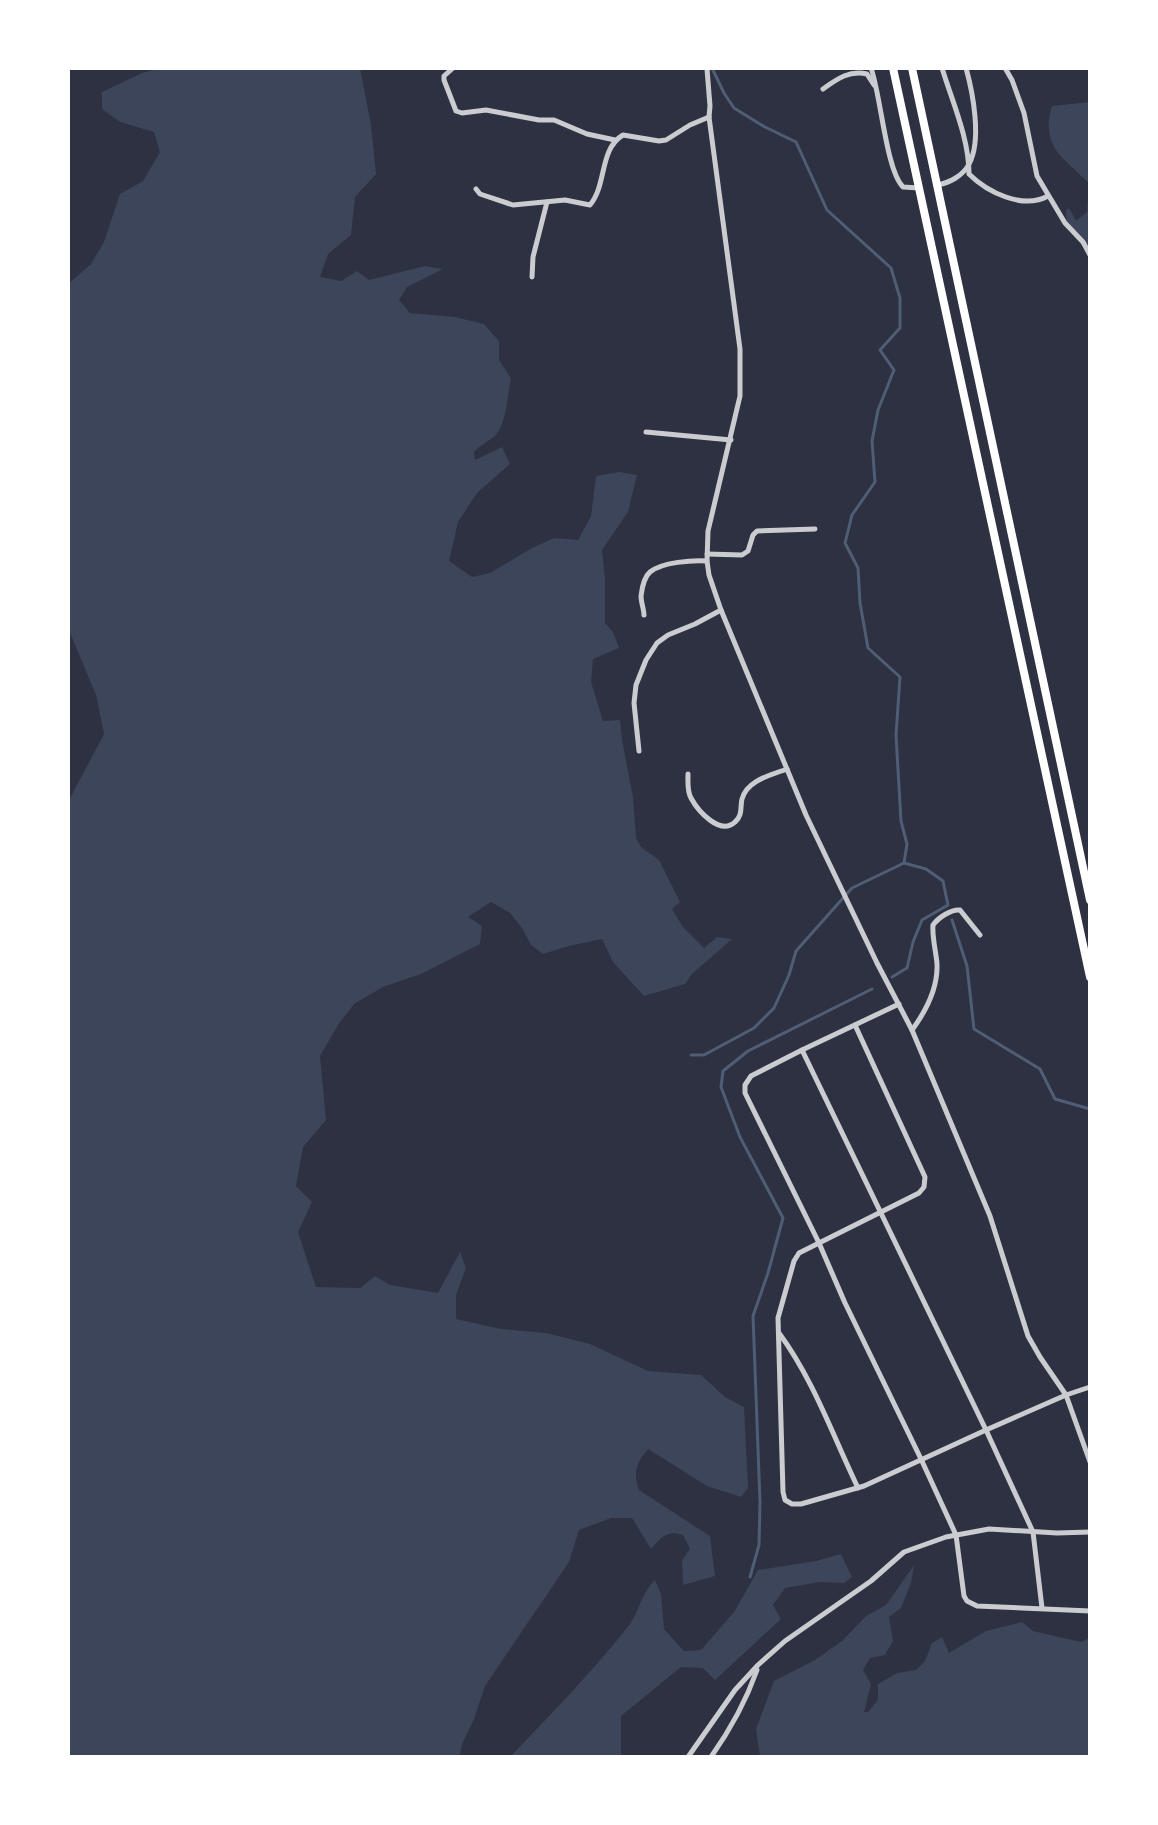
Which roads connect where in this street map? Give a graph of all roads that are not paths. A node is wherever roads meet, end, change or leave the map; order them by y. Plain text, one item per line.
1 (453, 68) edge
2 (871, 68) edge
3 (893, 68) edge
4 (912, 68) edge
5 (942, 68) edge
6 (966, 68) edge
7 (1005, 68) edge
8 (707, 69) edge
9 (823, 89) dead end
10 (879, 97) junction
11 (709, 117) junction
12 (615, 140) junction
13 (969, 165) junction
14 (937, 185) junction
15 (919, 188) junction
16 (476, 189) dead end
17 (1048, 196) junction
18 (547, 202) junction
19 (1090, 255) edge
20 (532, 277) dead end
21 (646, 432) dead end
22 (731, 440) junction
23 (815, 529) dead end
24 (707, 558) junction
25 (721, 610) junction
26 (644, 615) dead end
27 (639, 751) dead end
28 (787, 769) junction
29 (688, 774) dead end
30 (1090, 900) edge
31 (980, 935) dead end
32 (1090, 977) edge
33 (899, 1004) junction
34 (855, 1025) junction
35 (912, 1030) junction
36 (802, 1050) junction
37 (881, 1212) junction
38 (819, 1243) junction
39 (779, 1332) junction
40 (1090, 1387) edge
41 (1066, 1395) junction
42 (986, 1430) junction
43 (921, 1459) junction
44 (1090, 1462) edge
45 (858, 1488) junction
46 (1033, 1532) junction
47 (1090, 1532) edge
48 (956, 1535) junction
49 (1042, 1608) junction
50 (1090, 1611) edge
51 (758, 1665) junction
52 (688, 1757) edge
53 (711, 1757) edge

1 - 12 street
2 - 10 street
3 - 15 main road
4 - 14 main road
5 - 13 street
6 - 13 street
7 - 17 street
8 - 11 street
9 - 10 street
10 - 15 street
11 - 12 street
11 - 22 street
12 - 18 street
13 - 14 street
13 - 17 street
14 - 15 main road
14 - 30 main road
15 - 32 main road
16 - 18 street
17 - 19 street
18 - 20 street
21 - 22 street
22 - 24 street
23 - 24 street
24 - 25 street
24 - 26 street
25 - 27 street
25 - 28 street
28 - 29 street
28 - 33 street
31 - 35 street
33 - 34 street
33 - 35 street
34 - 36 street
34 - 37 street
35 - 41 street
36 - 37 street
36 - 38 street
37 - 38 street
37 - 42 street
38 - 39 street
38 - 43 street
39 - 45 street
39 - 45 street
40 - 41 street
41 - 42 street
41 - 44 street
42 - 43 street
42 - 46 street
43 - 45 street
43 - 48 street
46 - 47 street
46 - 48 street
46 - 49 street
48 - 49 street
48 - 51 street
49 - 50 street
51 - 52 street
51 - 53 street

